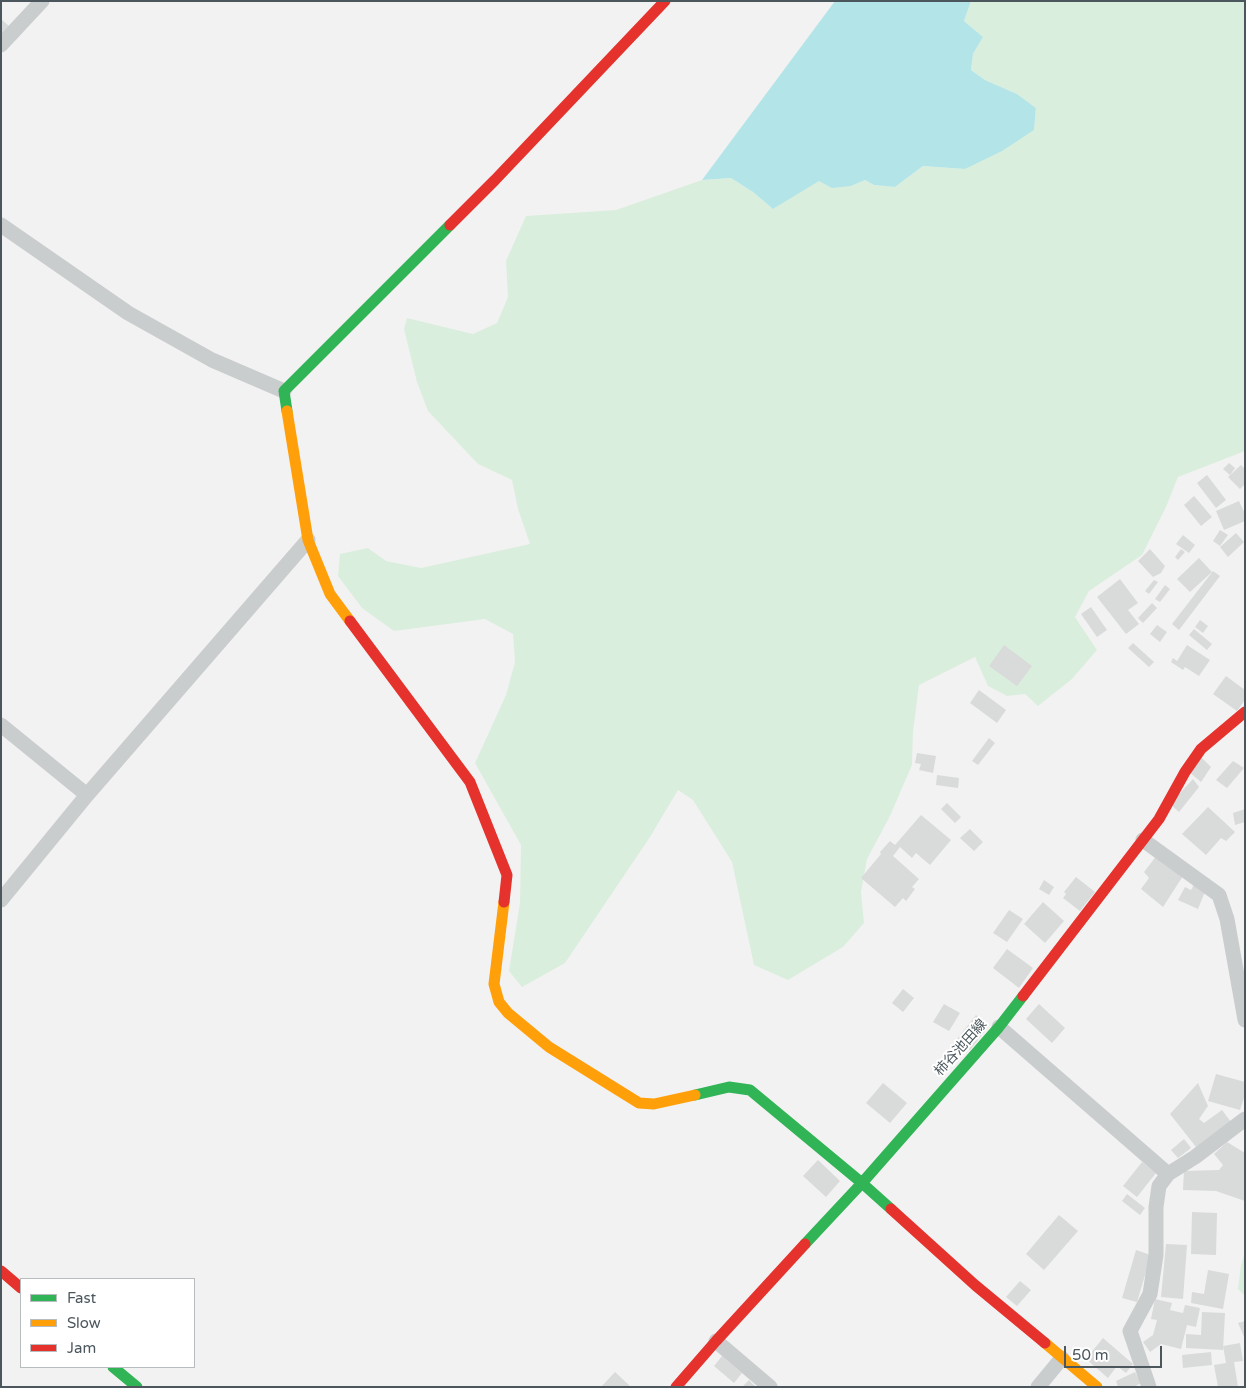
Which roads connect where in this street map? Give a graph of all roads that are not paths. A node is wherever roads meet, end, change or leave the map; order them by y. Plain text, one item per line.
1 (42, 1) edge
2 (665, 1) edge
3 (1, 44) edge
4 (1, 225) edge
5 (284, 390) junction
6 (308, 540) junction
7 (1245, 712) edge
8 (1, 725) edge
9 (87, 795) junction
10 (1143, 840) junction
11 (1, 900) edge
12 (1245, 1020) edge
13 (1000, 1027) junction
14 (1245, 1118) edge
15 (1168, 1174) junction
16 (862, 1183) junction
17 (1, 1271) edge
18 (20, 1287) edge
19 (716, 1341) junction
20 (1062, 1358) junction
21 (114, 1368) edge
22 (136, 1387) edge
23 (676, 1387) edge
24 (770, 1387) edge
25 (1038, 1387) edge
26 (1097, 1387) edge
27 (1149, 1387) edge

1 - 3 street
2 - 5 street
4 - 5 street
5 - 6 street
6 - 9 street
6 - 16 street
7 - 10 street, 柿谷池田線
8 - 9 street
9 - 11 street
10 - 12 street
10 - 13 street, 柿谷池田線
13 - 15 street
13 - 16 street, 柿谷池田線
14 - 15 street
15 - 27 street
16 - 19 street, 柿谷池田線
16 - 20 street
17 - 18 street
19 - 23 street, 柿谷池田線
19 - 24 street
20 - 25 street
20 - 26 street
21 - 22 street

